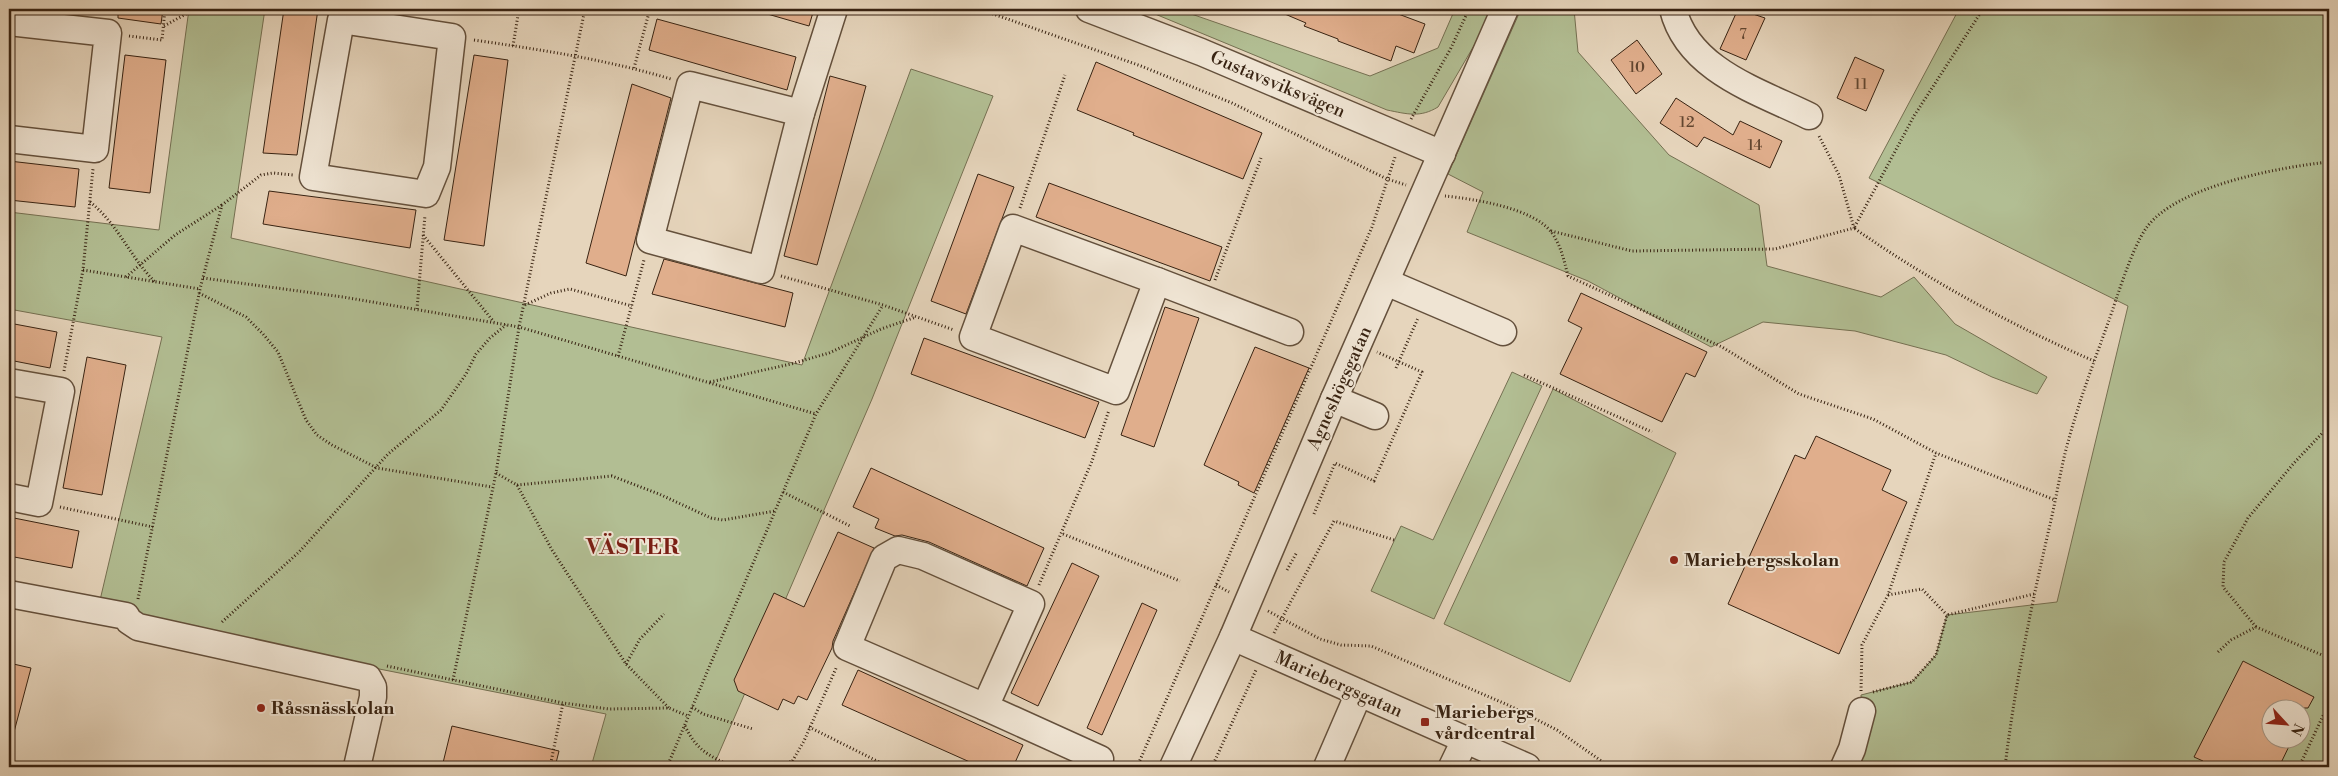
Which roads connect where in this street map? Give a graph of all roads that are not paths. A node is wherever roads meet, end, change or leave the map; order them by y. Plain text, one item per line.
1 (834, 9) edge
2 (1089, 9) edge
3 (1505, 9) edge
4 (1673, 9) edge
5 (1115, 13) edge
6 (342, 14) edge
7 (9, 22) edge
8 (801, 113) junction
9 (1809, 116) road end
10 (9, 139) edge
11 (1442, 154) junction
12 (1156, 281) junction
13 (1386, 282) junction
14 (1290, 332) dead end
15 (1503, 332) dead end
16 (9, 382) edge
17 (1334, 399) junction
18 (1375, 416) dead end
19 (9, 497) edge
20 (9, 594) edge
21 (1233, 637) junction
22 (1359, 693) junction
23 (985, 707) junction
24 (1862, 712) dead end
25 (1465, 740) junction
26 (1100, 759) dead end
27 (1499, 761) edge
28 (357, 767) edge
29 (1173, 767) edge
30 (1326, 767) edge
31 (1452, 767) edge
32 (1527, 767) edge
33 (1844, 767) edge

1 - 8 street
2 - 5 street, Gustavsviksvägen
3 - 11 street, Agneshögsgatan
4 - 9 street
5 - 11 street, Gustavsviksvägen
6 - 6 street
7 - 10 street
8 - 8 street
11 - 13 street, Agneshögsgatan
12 - 12 street
12 - 14 street
13 - 15 street
13 - 17 street, Agneshögsgatan
16 - 19 street
17 - 18 street
17 - 21 street, Agneshögsgatan
20 - 28 street
21 - 22 street, Mariebergsgatan
21 - 29 street, Agneshögsgatan
22 - 25 street, Mariebergsgatan
22 - 30 street
23 - 23 street
23 - 26 street
24 - 33 street
25 - 27 street, Mariebergsgatan
25 - 31 street
27 - 32 street, Mariebergsgatan

